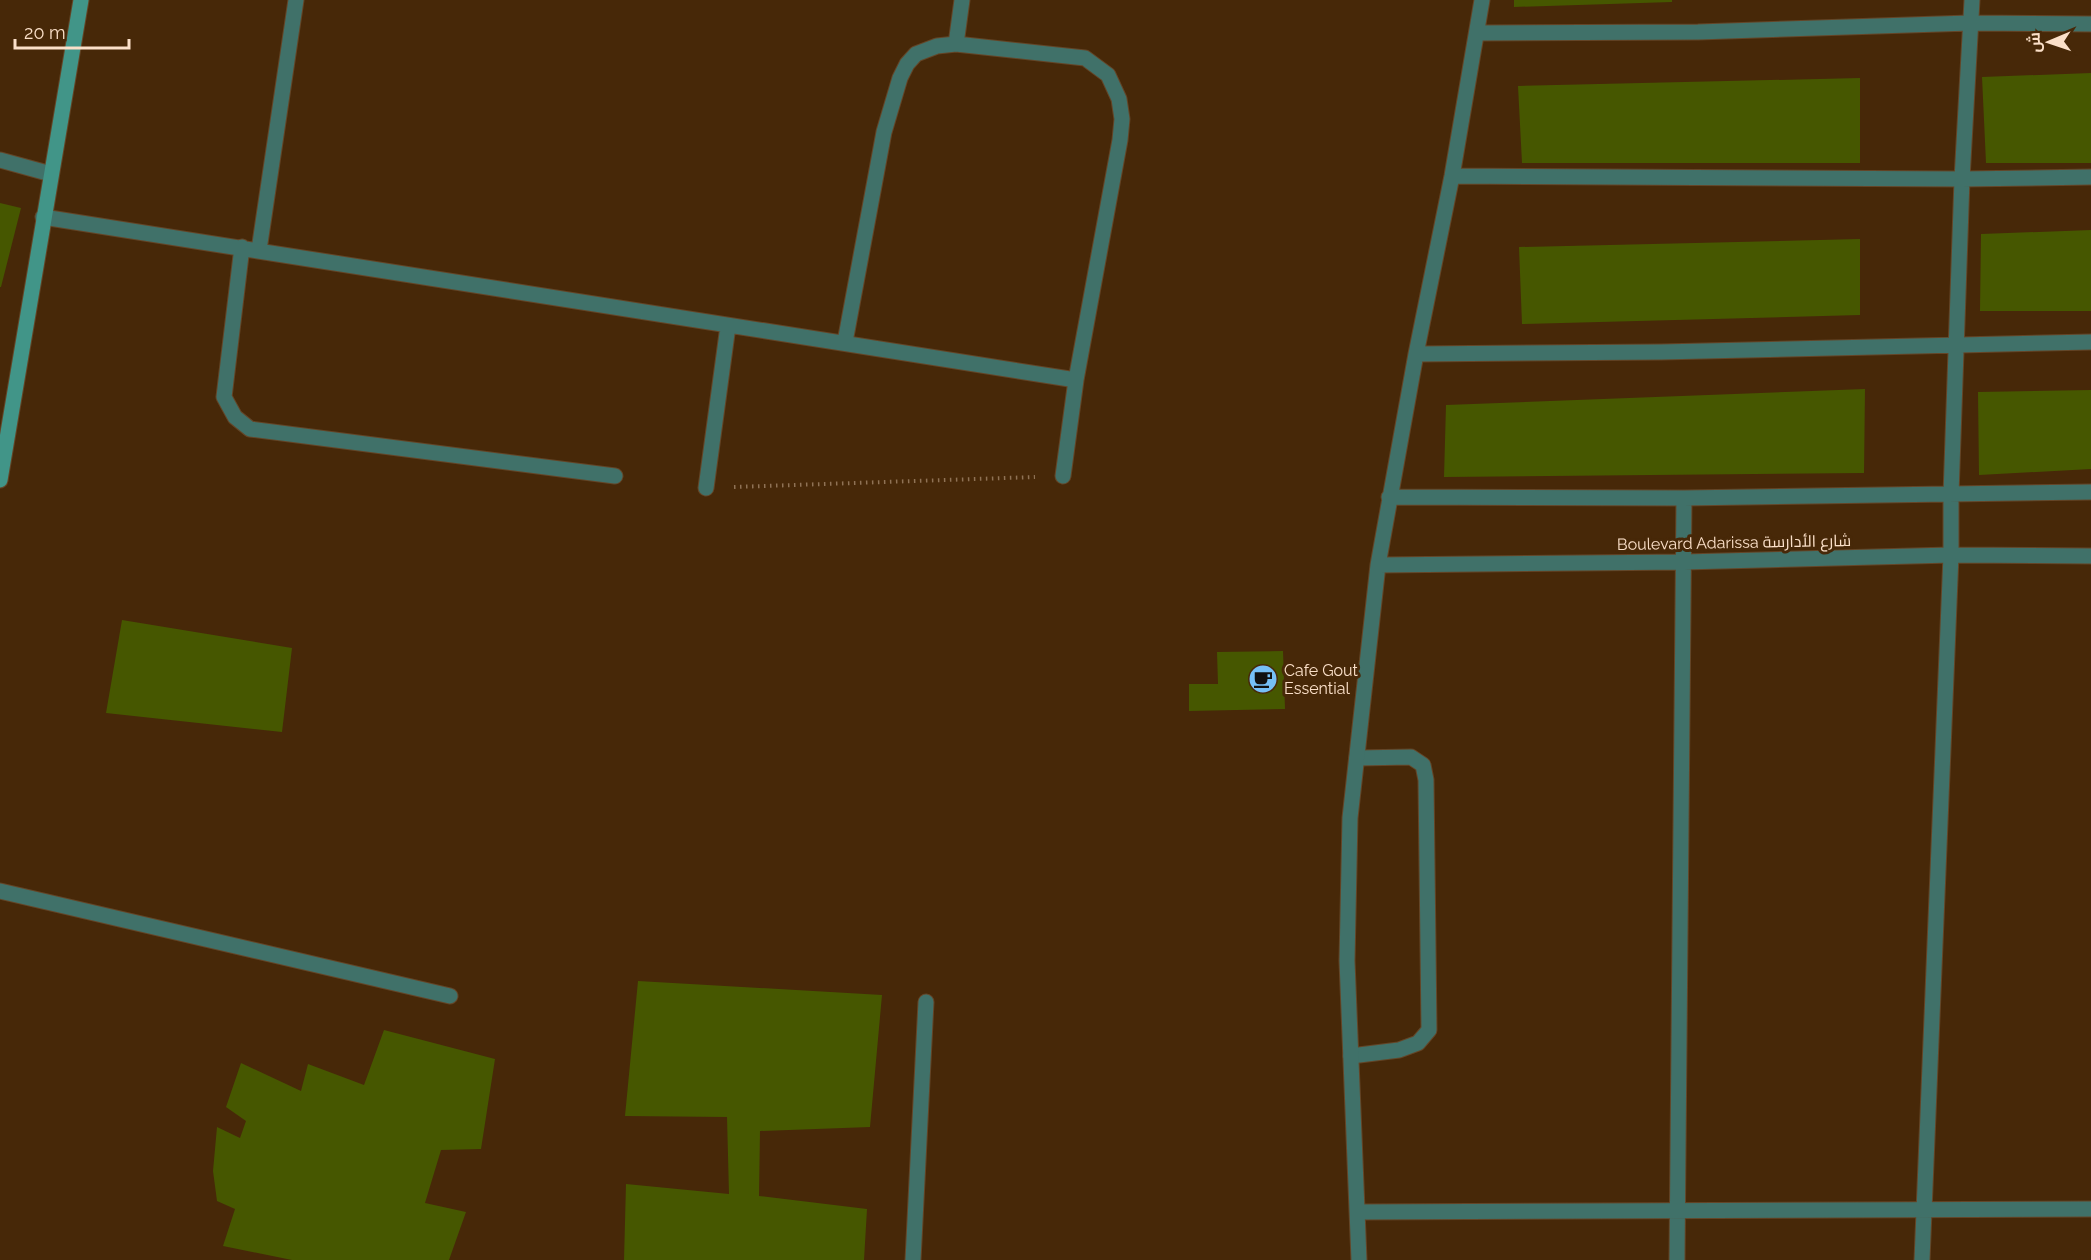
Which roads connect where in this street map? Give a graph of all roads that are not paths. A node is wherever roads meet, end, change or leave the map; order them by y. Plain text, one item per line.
1 (81, 0) edge
2 (297, 0) edge
3 (962, 0) edge
4 (1482, 0) edge
5 (1972, 0) edge
6 (1970, 23) junction
7 (2091, 24) edge
8 (1477, 33) junction
9 (956, 45) junction
10 (0, 160) edge
11 (51, 174) junction
12 (1452, 176) junction
13 (2091, 177) edge
14 (1962, 179) junction
15 (43, 217) junction
16 (242, 247) junction
17 (259, 250) junction
18 (728, 326) junction
19 (845, 342) junction
20 (2091, 342) edge
21 (1957, 344) junction
22 (1416, 354) junction
23 (1076, 380) junction
24 (615, 476) dead end
25 (1063, 476) road end
26 (0, 480) edge
27 (706, 488) road end
28 (2091, 492) edge
29 (1951, 495) junction
30 (1389, 497) junction
31 (1684, 498) junction
32 (1951, 555) junction
33 (2091, 556) edge
34 (1684, 562) junction
35 (1378, 565) junction
36 (1357, 758) junction
37 (0, 891) edge
38 (450, 996) dead end
39 (926, 1002) dead end
40 (1351, 1056) junction
41 (2091, 1209) edge
42 (1924, 1211) junction
43 (1357, 1212) junction
44 (1677, 1212) junction
45 (913, 1260) edge
46 (1359, 1260) edge
47 (1677, 1260) edge
48 (1922, 1260) edge

1 - 11 street
2 - 17 street
3 - 9 street
4 - 8 street
5 - 6 street
6 - 7 street
6 - 8 street
6 - 14 street
8 - 12 street
9 - 19 street
9 - 23 street
10 - 11 street
11 - 15 street
12 - 14 street
12 - 22 street
13 - 14 street
14 - 21 street
15 - 16 street
15 - 26 street
16 - 17 street
16 - 24 street
17 - 18 street
18 - 19 street
18 - 27 street
19 - 23 street
20 - 21 street
21 - 22 street
21 - 29 street
22 - 30 street
23 - 25 street
28 - 29 street
29 - 31 street
29 - 32 street
30 - 31 street
30 - 35 street
31 - 34 street
32 - 33 street, Boulevard Adarissa شارع الأدارسة
32 - 34 street, Boulevard Adarissa شارع الأدارسة
32 - 42 street
34 - 35 street, Boulevard Adarissa شارع الأدارسة
34 - 44 street
35 - 36 street
36 - 40 street
36 - 40 street
37 - 38 street
39 - 45 street
40 - 43 street
41 - 42 street
42 - 44 street
42 - 48 street
43 - 44 street
43 - 46 street
44 - 47 street

